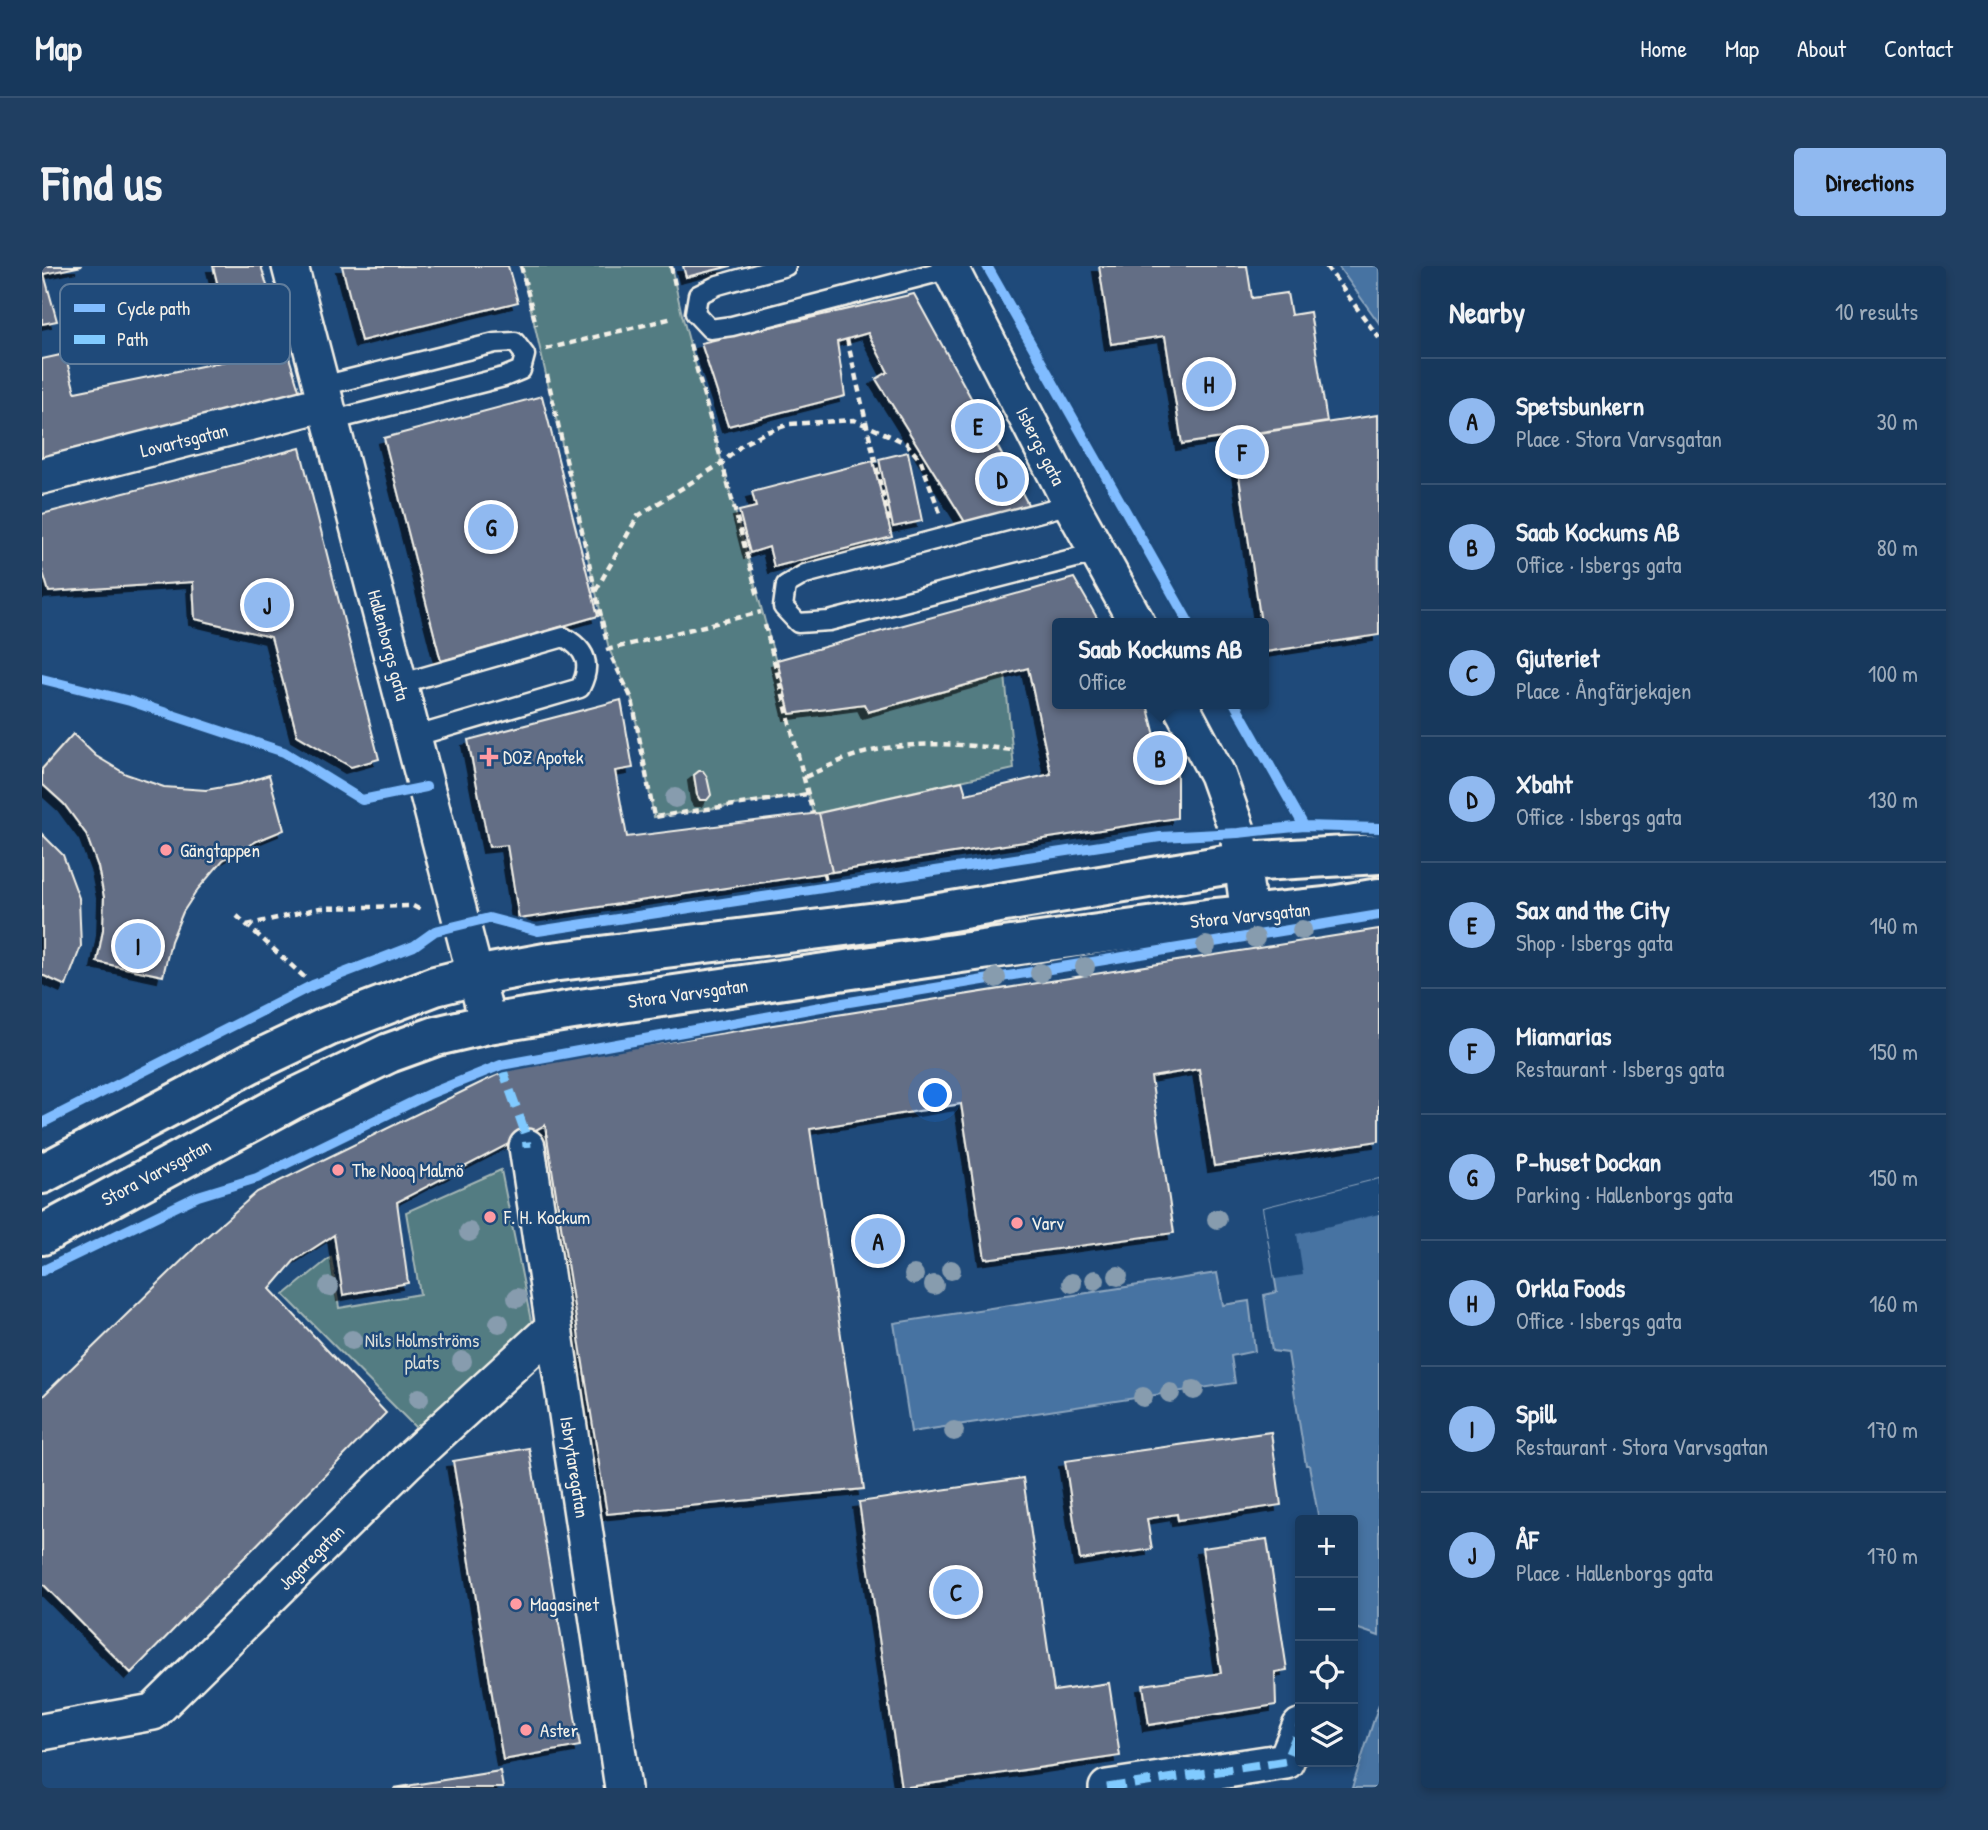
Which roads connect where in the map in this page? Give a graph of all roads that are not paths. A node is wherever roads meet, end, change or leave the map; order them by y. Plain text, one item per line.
1 (290, 266) edge
2 (786, 266) edge
3 (949, 267) edge
4 (326, 404) junction
5 (42, 476) edge
6 (1071, 504) junction
7 (1099, 552) junction
8 (1134, 618) edge
9 (399, 684) junction
10 (1183, 709) edge
11 (413, 737) junction
12 (1379, 854) edge
13 (1243, 862) junction
14 (1379, 898) edge
15 (1249, 914) junction
16 (475, 976) junction
17 (488, 1024) junction
18 (527, 1147) dead end
19 (42, 1174) edge
20 (42, 1235) edge
21 (554, 1327) junction
22 (42, 1731) edge
23 (1295, 1739) edge
24 (623, 1788) edge
25 (1107, 1788) edge

1 - 4 street, Hallenborgs gata
2 - 3 lane
3 - 6 street, Isbergs gata
4 - 4 lane
4 - 5 street, Lovartsgatan
4 - 9 street, Hallenborgs gata
6 - 7 street, Isbergs gata
6 - 7 lane
7 - 8 street, Isbergs gata
9 - 11 street, Hallenborgs gata
9 - 11 lane
10 - 13 street
11 - 16 street, Hallenborgs gata
12 - 13 street
13 - 15 street
13 - 16 street
14 - 15 street, Stora Varvsgatan
15 - 17 street, Stora Varvsgatan
16 - 17 street, Hallenborgs gata
16 - 19 street
17 - 20 street, Stora Varvsgatan
18 - 21 street, Isbrytaregatan
21 - 22 street, Jagaregatan
21 - 24 street, Isbrytaregatan
23 - 25 street

